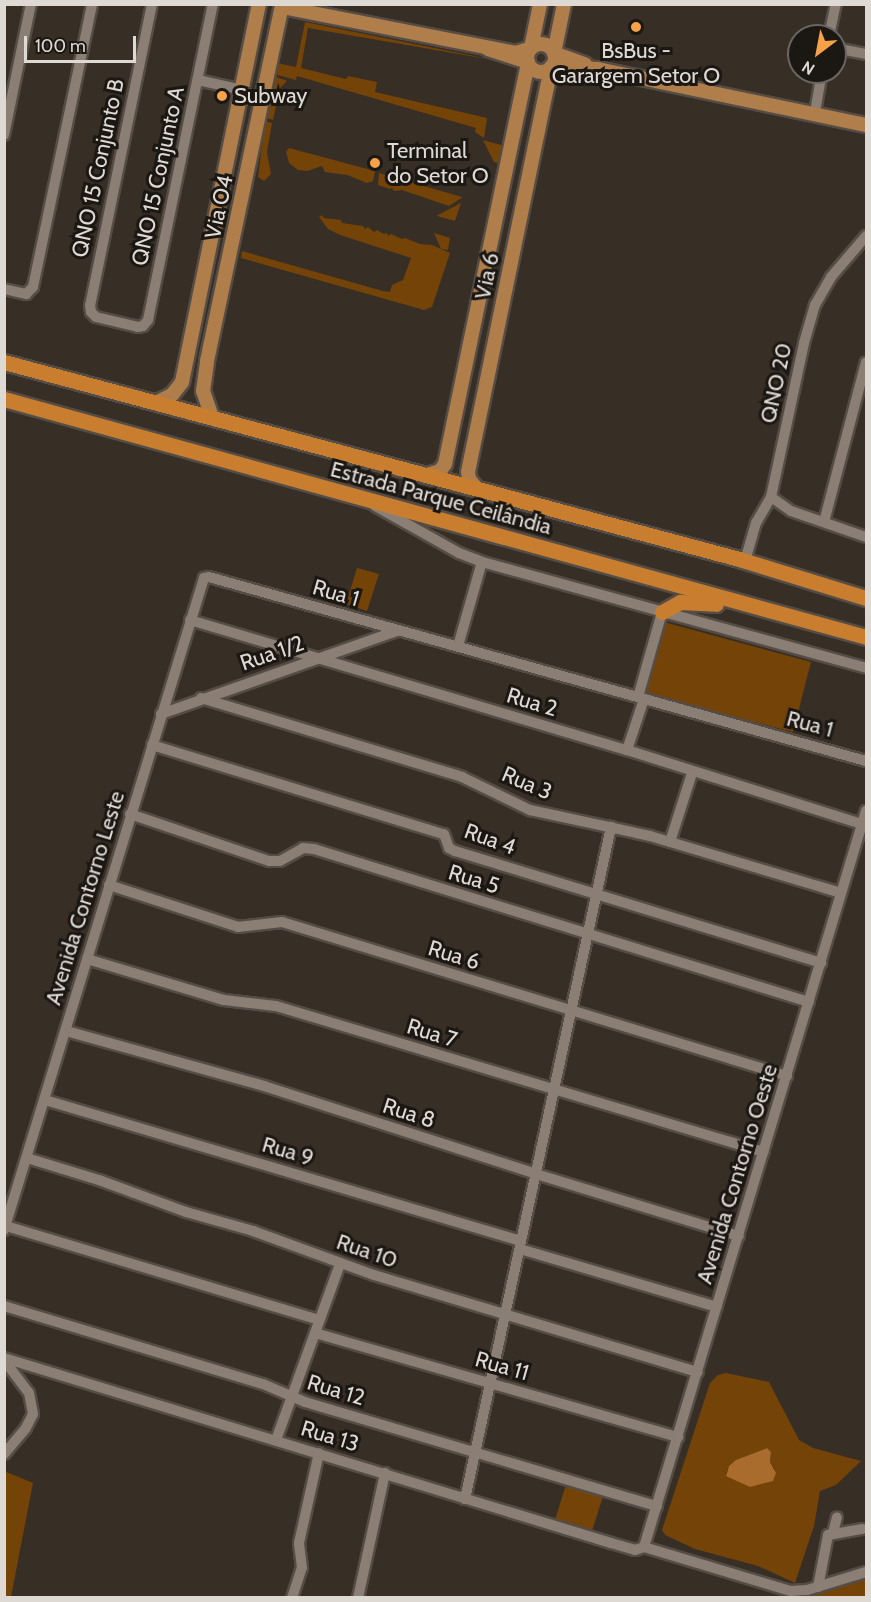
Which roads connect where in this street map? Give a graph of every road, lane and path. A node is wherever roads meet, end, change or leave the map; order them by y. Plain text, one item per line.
1 (31, 4) edge
2 (92, 4) edge
3 (152, 4) edge
4 (213, 4) edge
5 (540, 4) edge
6 (564, 4) edge
7 (836, 4) edge
8 (259, 5) edge
9 (282, 6) edge
10 (832, 24) edge
11 (531, 48) junction
12 (488, 50) junction
13 (847, 50) edge
14 (867, 54) edge
15 (553, 60) junction
16 (528, 62) junction
17 (246, 73) junction
18 (198, 80) junction
19 (267, 80) junction
20 (820, 84) edge
21 (242, 90) junction
22 (815, 112) junction
23 (867, 125) edge
24 (4, 135) edge
25 (214, 224) junction
26 (494, 228) junction
27 (867, 236) edge
28 (230, 259) junction
29 (203, 280) junction
30 (225, 282) junction
31 (4, 289) edge
32 (501, 313) junction
33 (148, 320) joint
34 (4, 362) edge
35 (867, 362) edge
36 (4, 399) edge
37 (156, 403) junction
38 (861, 411) edge
39 (212, 417) junction
40 (427, 476) junction
41 (477, 489) junction
42 (771, 497) junction
43 (364, 500) junction
44 (824, 522) junction
45 (867, 537) edge
46 (745, 561) junction
47 (482, 562) junction
48 (204, 578) joint
49 (867, 598) edge
50 (757, 608) junction
51 (662, 612) junction
52 (190, 620) junction
53 (397, 630) junction
54 (867, 637) edge
55 (458, 646) junction
56 (317, 658) junction
57 (867, 668) edge
58 (201, 698) junction
59 (641, 698) junction
60 (161, 714) junction
61 (152, 745) junction
62 (627, 750) junction
63 (867, 761) edge
64 (692, 773) junction
65 (867, 811) edge
66 (130, 814) junction
67 (862, 825) junction
68 (611, 827) junction
69 (670, 842) junction
70 (109, 885) junction
71 (841, 893) junction
72 (596, 894) junction
73 (588, 935) junction
74 (87, 959) junction
75 (820, 963) junction
76 (809, 1002) junction
77 (572, 1011) junction
78 (66, 1031) junction
79 (787, 1076) junction
80 (556, 1090) junction
81 (45, 1100) junction
82 (764, 1152) junction
83 (27, 1158) junction
84 (536, 1174) junction
85 (10, 1192) edge
86 (5, 1228) edge
87 (739, 1236) junction
88 (520, 1245) junction
89 (340, 1264) junction
90 (4, 1306) edge
91 (717, 1306) junction
92 (505, 1314) junction
93 (319, 1320) junction
94 (315, 1333) junction
95 (4, 1359) edge
96 (698, 1372) junction
97 (490, 1383) junction
98 (291, 1396) junction
99 (678, 1437) junction
100 (276, 1440) junction
101 (476, 1452) junction
102 (319, 1453) junction
103 (4, 1454) edge
104 (385, 1473) junction
105 (465, 1498) junction
106 (657, 1506) junction
107 (837, 1517) dead end
108 (862, 1529) dead end
109 (833, 1533) junction
110 (644, 1547) junction
111 (867, 1572) edge
112 (818, 1587) junction
113 (794, 1594) edge
114 (292, 1598) edge
115 (358, 1598) edge

1 - 24 street
2 - 31 street
3 - 33 street, QNO 15 Conjunto B
4 - 18 street, QNO 15 Conjunto A
5 - 11 main road
6 - 15 main road, Via 6
7 - 10 street
8 - 17 main road, Via O4
9 - 12 main road
9 - 19 main road, Via O4
11 - 12 main road
11 - 15 main road
11 - 16 main road, Via 6
12 - 16 main road
13 - 14 street
15 - 16 main road
15 - 22 main road
15 - 32 main road, Via 6
16 - 26 main road, Via 6
17 - 19 main road
17 - 21 main road, Via O4
18 - 21 street
18 - 33 street, QNO 15 Conjunto A
19 - 28 main road, Via O4
20 - 22 street
21 - 25 main road, Via O4
22 - 23 main road
25 - 28 main road
25 - 29 main road, Via O4
26 - 32 main road
26 - 40 main road, Via 6
27 - 42 street, QNO 20
28 - 30 main road, Via O4
29 - 30 main road
29 - 37 main road, Via O4
30 - 39 main road, Via O4
32 - 41 main road, Via 6
34 - 37 highway, Estrada Parque Ceilândia
35 - 38 street
36 - 43 highway, Estrada Parque Ceilândia
37 - 39 highway, Estrada Parque Ceilândia
38 - 44 street
39 - 40 highway, Estrada Parque Ceilândia
40 - 41 highway, Estrada Parque Ceilândia
41 - 46 highway, Estrada Parque Ceilândia
42 - 44 street
42 - 46 street, QNO 20
43 - 47 street
43 - 50 highway, Estrada Parque Ceilândia
44 - 45 street
46 - 49 highway, Estrada Parque Ceilândia
47 - 51 street
47 - 55 street
48 - 52 street, Avenida Contorno Leste
48 - 53 street, Rua 1
50 - 51 highway
50 - 54 highway, Estrada Parque Ceilândia
51 - 57 street
51 - 59 street
52 - 56 street, Rua 2
52 - 60 street, Avenida Contorno Leste
53 - 55 street, Rua 1
53 - 56 street, Rua 1/2
55 - 59 street, Rua 1
56 - 58 street, Rua 1/2
56 - 62 street, Rua 2
58 - 60 street, Rua 1/2
58 - 68 street, Rua 3
59 - 62 street
59 - 63 street, Rua 1
60 - 61 street, Avenida Contorno Leste
61 - 66 street, Avenida Contorno Leste
61 - 72 street, Rua 4
62 - 64 street, Rua 2
64 - 67 street, Rua 2
64 - 69 street
65 - 67 street, Avenida Contorno Oeste
66 - 70 street, Avenida Contorno Leste
66 - 73 street, Rua 5
67 - 71 street, Avenida Contorno Oeste
68 - 69 street, Rua 3
68 - 72 street
69 - 71 street, Rua 3
70 - 74 street, Avenida Contorno Leste
70 - 77 street, Rua 6
71 - 75 street, Avenida Contorno Oeste
72 - 73 street
72 - 75 street, Rua 4
73 - 76 street, Rua 5
73 - 77 street
74 - 78 street, Avenida Contorno Leste
74 - 80 street, Rua 7
75 - 76 street, Avenida Contorno Oeste
76 - 79 street, Avenida Contorno Oeste
77 - 79 street, Rua 6
77 - 80 street
78 - 81 street, Avenida Contorno Leste
78 - 84 street, Rua 8
79 - 82 street, Avenida Contorno Oeste
80 - 82 street, Rua 7
80 - 84 street
81 - 83 street, Avenida Contorno Leste
81 - 88 street, Rua 9
82 - 87 street, Avenida Contorno Oeste
83 - 85 street, Avenida Contorno Leste
83 - 89 street, Rua 10
84 - 87 street, Rua 8
84 - 88 street
85 - 86 street, Avenida Contorno Leste
86 - 93 street
87 - 91 street, Avenida Contorno Oeste
88 - 91 street, Rua 9
88 - 92 street
89 - 92 street, Rua 10
89 - 93 street
90 - 98 street, Rua 12
91 - 96 street, Avenida Contorno Oeste
92 - 96 street, Rua 10
92 - 97 street
93 - 94 street
94 - 97 street, Rua 11
94 - 98 street
95 - 100 street, Rua 13
95 - 103 street
96 - 99 street, Avenida Contorno Oeste
97 - 99 street, Rua 11
97 - 101 street
98 - 100 street
98 - 101 street, Rua 12
99 - 106 street, Avenida Contorno Oeste
100 - 102 street, Rua 13
101 - 105 street
101 - 106 street, Rua 12
102 - 104 street, Rua 13
102 - 114 street
104 - 105 street, Rua 13
104 - 115 street
105 - 110 street, Rua 13
106 - 110 street, Avenida Contorno Oeste
107 - 109 street
108 - 109 street
109 - 112 street
110 - 113 street, Rua 13
111 - 112 street
112 - 113 street

